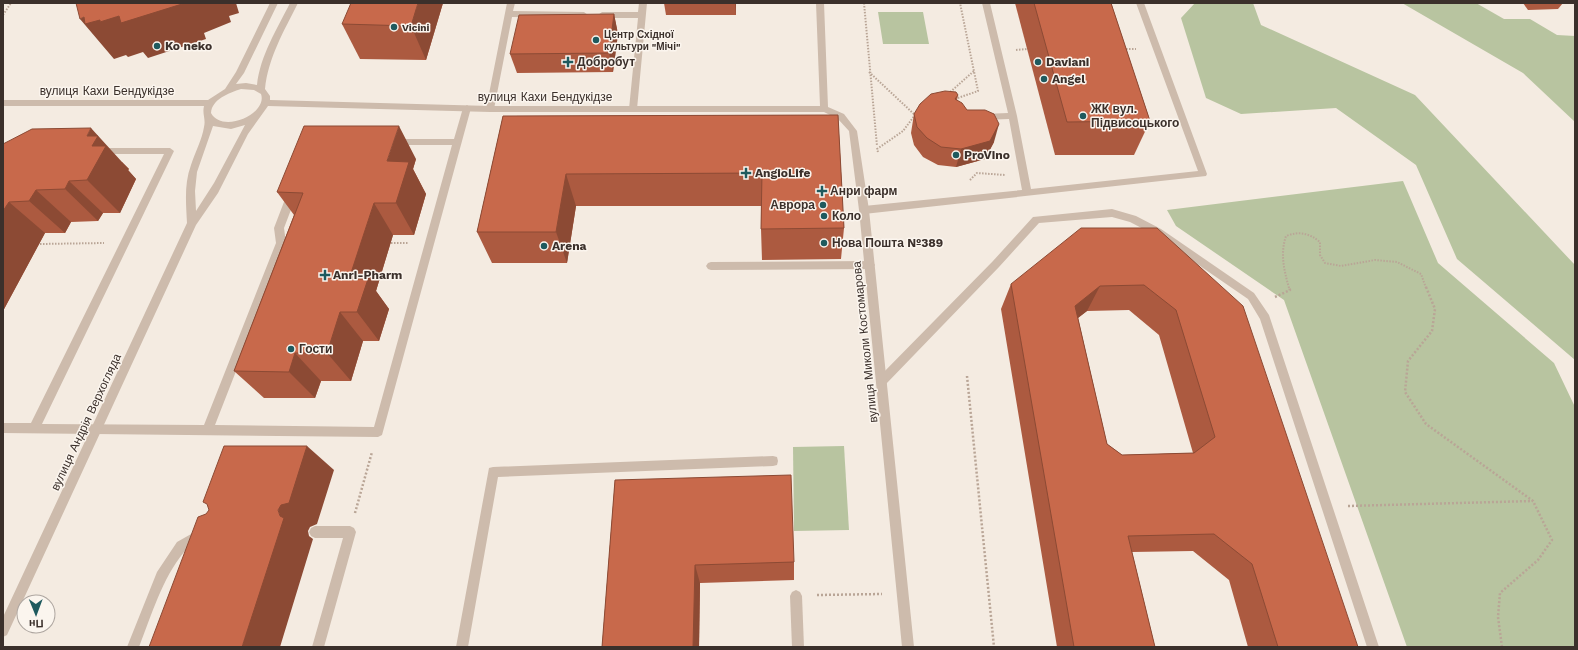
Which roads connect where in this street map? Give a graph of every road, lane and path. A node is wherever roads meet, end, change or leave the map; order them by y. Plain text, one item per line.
1 (274, 3) edge
2 (294, 3) edge
3 (511, 3) edge
4 (643, 3) edge
5 (820, 3) edge
6 (864, 3) edge
7 (960, 3) edge
8 (986, 3) edge
9 (1140, 3) edge
10 (11, 4) edge
11 (508, 14) junction
12 (3, 15) edge
13 (642, 15) junction
14 (1117, 49) edge
15 (1157, 49) junction
16 (974, 71) junction
17 (869, 72) junction
18 (229, 89) junction
19 (261, 89) junction
20 (944, 97) edge
21 (948, 102) edge
22 (3, 103) edge
23 (210, 103) junction
24 (266, 103) junction
25 (467, 108) junction
26 (490, 109) junction
27 (634, 109) junction
28 (824, 109) junction
29 (921, 112) edge
30 (915, 115) junction
31 (1013, 116) junction
32 (254, 117) junction
33 (976, 117) edge
34 (210, 118) junction
35 (381, 142) edge
36 (457, 142) junction
37 (877, 149) junction
38 (91, 151) edge
39 (878, 156) dead end
40 (295, 185) edge
41 (1027, 192) junction
42 (864, 210) junction
43 (192, 223) junction
44 (124, 243) junction
45 (40, 244) dead end
46 (870, 265) junction
47 (711, 266) dead end
48 (1257, 306) junction
49 (967, 376) dead end
50 (882, 381) junction
51 (3, 428) edge
52 (34, 428) junction
53 (98, 428) junction
54 (206, 431) junction
55 (378, 432) junction
56 (774, 461) dead end
57 (1533, 501) junction
58 (1327, 507) junction
59 (209, 530) edge
60 (315, 532) dead end
61 (350, 532) junction
62 (904, 594) junction
63 (796, 596) joint
64 (3, 631) edge
65 (134, 647) edge
66 (318, 647) edge
67 (462, 647) edge
68 (798, 647) edge
69 (908, 647) edge
70 (994, 647) edge
71 (1374, 647) edge
72 (1502, 647) edge

1 - 18 street
2 - 19 street
3 - 11 street
4 - 13 street
5 - 28 street
6 - 17 path
7 - 16 path
8 - 31 street
9 - 15 street
10 - 12 path
11 - 13 street
11 - 26 street
13 - 27 street
14 - 15 path
15 - 41 street
16 - 20 path
16 - 21 path
17 - 30 path
17 - 37 path
18 - 19 street
18 - 23 street
19 - 24 street
22 - 23 street, вулиця Кахи Бендукідзе
23 - 34 street
24 - 25 street, вулиця Кахи Бендукідзе
24 - 32 street
25 - 26 street, вулиця Кахи Бендукідзе
25 - 36 street
26 - 27 street, вулиця Кахи Бендукідзе
27 - 28 street, вулиця Кахи Бендукідзе
28 - 42 street, вулиця Миколи Костомарова
29 - 30 path
30 - 37 path
31 - 33 street
31 - 41 street
32 - 34 street
32 - 43 street, вулиця Андрія Верхогляда
34 - 43 street, вулиця Андрія Верхогляда
35 - 36 street
36 - 55 street
37 - 39 path
38 - 44 street
40 - 54 street
41 - 42 street
42 - 46 street, вулиця Миколи Костомарова
43 - 53 street, вулиця Андрія Верхогляда
44 - 45 path
44 - 52 street
46 - 47 street
46 - 50 street, вулиця Миколи Костомарова
48 - 50 street
48 - 57 path
48 - 58 street
49 - 70 path
50 - 62 street, вулиця Миколи Костомарова
51 - 52 street
52 - 53 street
53 - 54 street
53 - 64 street, вулиця Андрія Верхогляда
54 - 55 street
55 - 61 path
56 - 67 street
57 - 58 path
57 - 72 path
58 - 71 street
59 - 65 street
60 - 61 street
61 - 66 street
62 - 63 path
62 - 69 street, вулиця Миколи Костомарова
63 - 68 street

